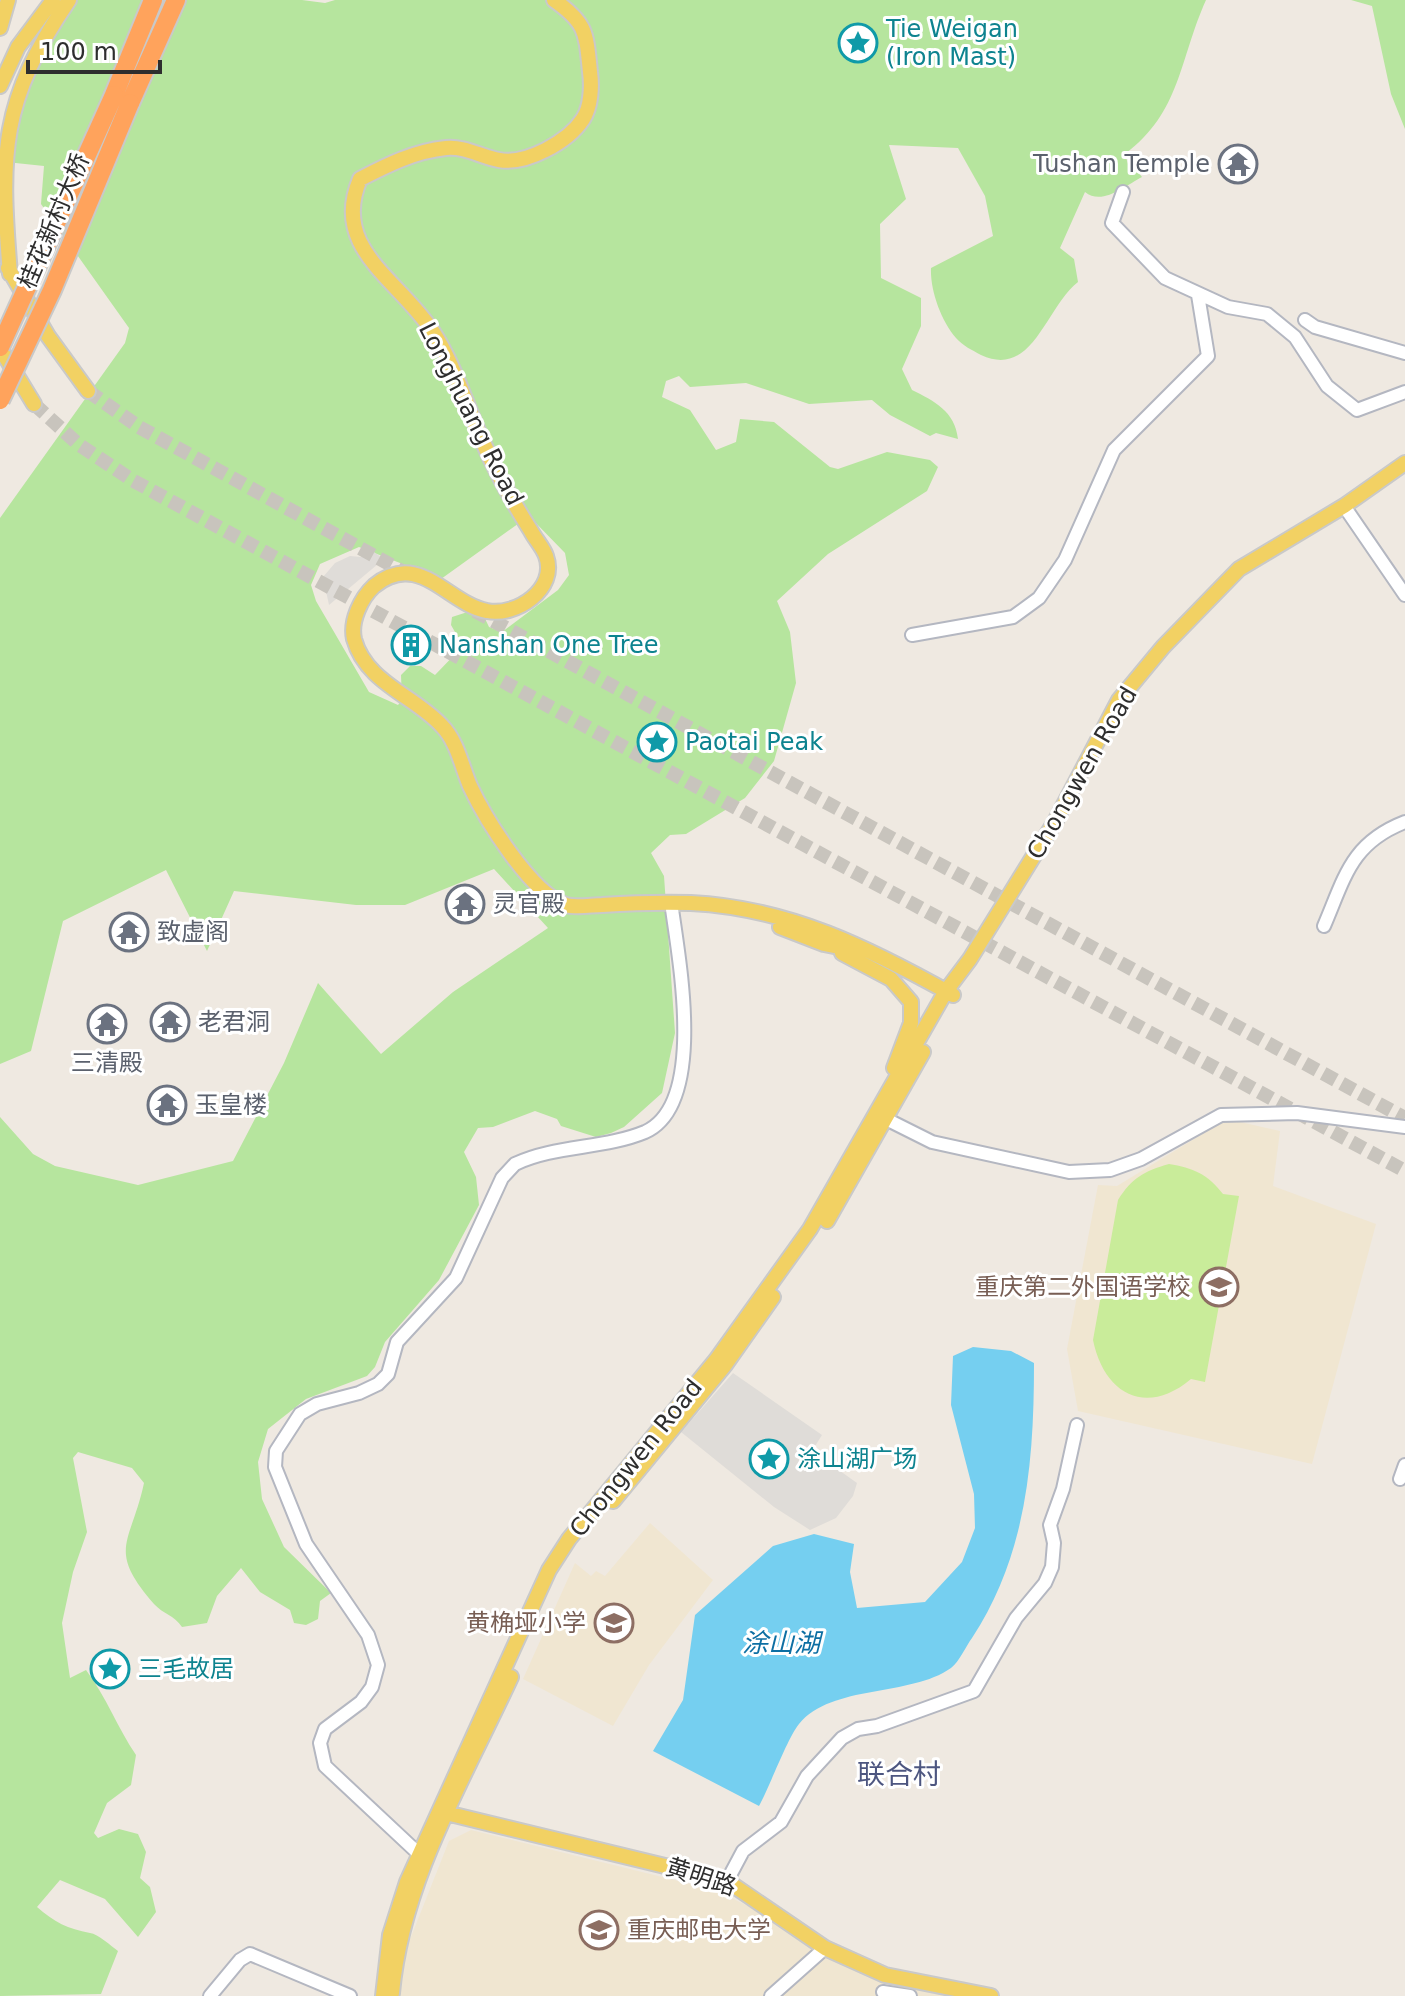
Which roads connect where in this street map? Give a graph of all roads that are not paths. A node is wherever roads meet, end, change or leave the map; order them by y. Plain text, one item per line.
1 (8, 0) edge
2 (53, 0) edge
3 (69, 0) edge
4 (144, 0) edge
5 (153, 0) edge
6 (176, 0) edge
7 (554, 0) edge
8 (0, 28) edge
9 (131, 52) junction
10 (0, 86) edge
11 (122, 99) junction
12 (1123, 192) dead end
13 (0, 245) edge
14 (10, 274) junction
15 (1198, 295) junction
16 (1305, 320) dead end
17 (0, 347) edge
18 (1405, 353) edge
19 (88, 391) tunnel mouth
20 (1405, 392) edge
21 (0, 400) edge
22 (34, 404) tunnel mouth
23 (1405, 463) edge
24 (1344, 506) junction
25 (1405, 595) edge
26 (912, 635) dead end
27 (1405, 822) edge
28 (671, 902) junction
29 (1324, 926) dead end
30 (822, 938) junction
31 (948, 995) junction
32 (881, 1116) junction
33 (1405, 1127) edge
34 (1077, 1425) dead end
35 (1405, 1465) edge
36 (1400, 1479) dead end
37 (443, 1812) junction
38 (419, 1854) junction
39 (727, 1881) junction
40 (825, 1948) junction
41 (885, 1975) junction
42 (882, 1994) edge
43 (210, 1996) edge
44 (350, 1996) edge
45 (383, 1996) edge
46 (392, 1996) edge
47 (771, 1996) edge
48 (910, 1996) edge
49 (991, 1996) edge

1 - 8 main road
2 - 10 main road
3 - 14 main road
4 - 9 highway
5 - 9 highway
6 - 11 highway
7 - 28 main road, Longhuang Road
9 - 11 highway
11 - 17 highway, 桂花新村大桥, bridge
11 - 21 highway, 桂花新村大桥, bridge
12 - 15 street
13 - 14 main road
14 - 19 main road, bridge
15 - 20 street
15 - 26 street
16 - 18 street
17 - 22 main road
23 - 24 main road, Chongwen Road
24 - 25 street
24 - 31 main road, Chongwen Road
27 - 29 street
28 - 30 main road, Longhuang Road
28 - 38 street
30 - 31 main road, Longhuang Road
30 - 32 main road
31 - 32 main road, Chongwen Road
32 - 33 street
32 - 37 main road, Chongwen Road
34 - 39 street
35 - 36 street
37 - 38 main road, Chongwen Road
37 - 39 main road, 黄明路
37 - 46 main road, Chongwen Road
38 - 45 main road, Chongwen Road
39 - 40 main road, 黄明路
40 - 41 main road, 黄明路
40 - 47 street
41 - 42 street
41 - 49 main road, 黄明路
42 - 48 street
43 - 44 street

